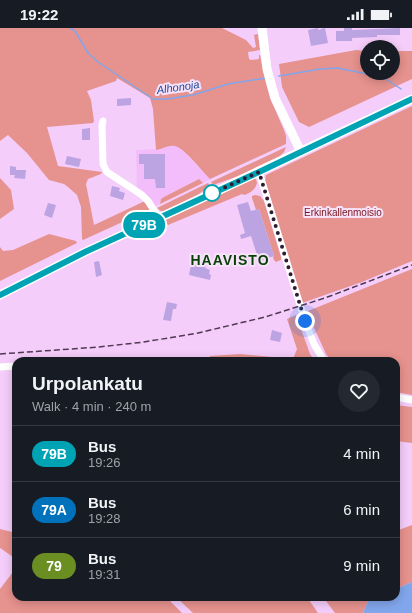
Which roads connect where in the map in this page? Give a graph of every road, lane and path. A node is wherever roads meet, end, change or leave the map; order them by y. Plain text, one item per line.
1 (262, 28) edge
2 (412, 99) edge
3 (104, 121) dead end
4 (301, 152) junction
5 (259, 172) junction
6 (159, 218) junction
7 (0, 295) edge
8 (322, 357) edge
9 (12, 366) edge
10 (0, 367) edge
11 (400, 398) edge
12 (412, 400) edge

1 - 4 main road
2 - 4 main road
3 - 6 street
4 - 5 main road
5 - 6 main road
5 - 8 street
6 - 7 street
9 - 10 street
11 - 12 street

